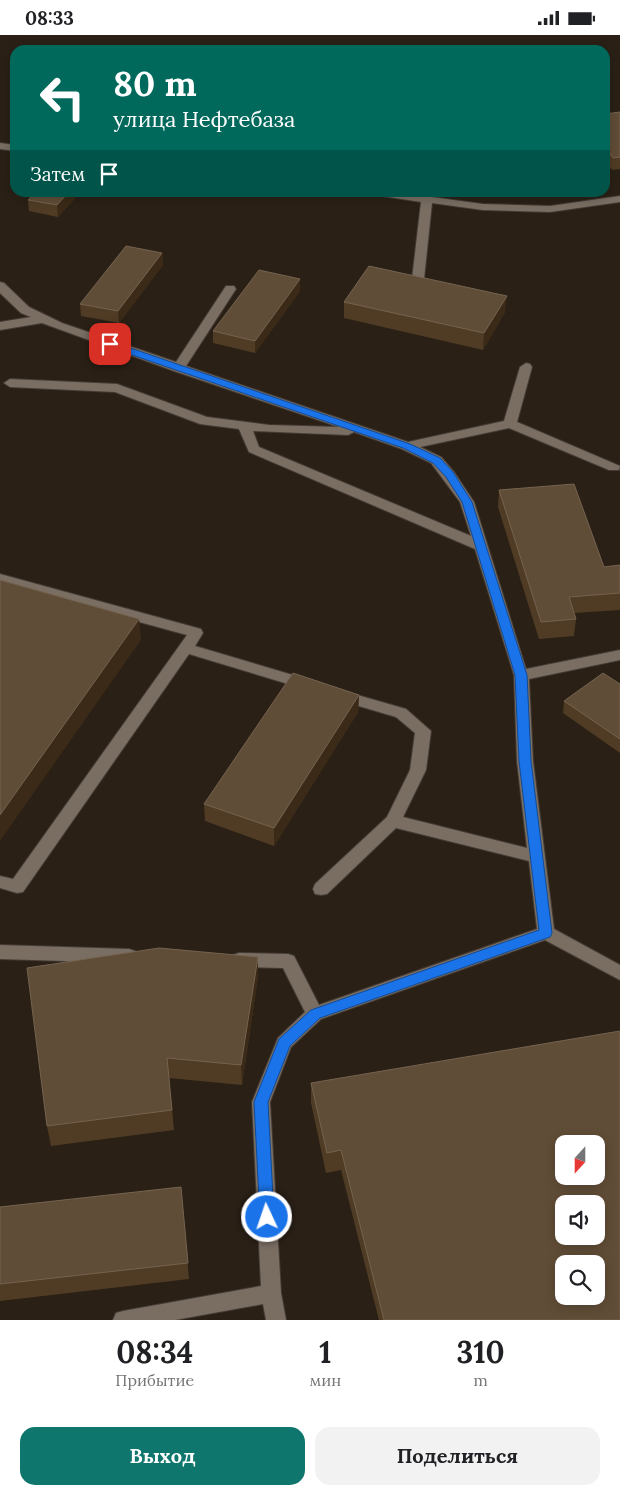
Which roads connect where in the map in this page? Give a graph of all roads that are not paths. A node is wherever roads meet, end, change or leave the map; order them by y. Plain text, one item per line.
1 (413, 197) edge
2 (428, 199) junction
3 (620, 199) edge
4 (418, 279) edge
5 (0, 287) edge
6 (230, 289) dead end
7 (44, 319) junction
8 (0, 326) edge
9 (178, 367) junction
10 (526, 367) dead end
11 (10, 383) dead end
12 (510, 424) junction
13 (244, 426) junction
14 (362, 431) junction
15 (407, 446) junction
16 (614, 467) dead end
17 (481, 546) junction
18 (0, 579) edge
19 (185, 647) junction
20 (620, 655) edge
21 (521, 675) junction
22 (393, 821) junction
23 (536, 856) junction
24 (0, 882) edge
25 (321, 889) dead end
26 (546, 933) junction
27 (0, 952) edge
28 (149, 957) edge
29 (218, 959) edge
30 (620, 973) edge
31 (316, 1014) junction
32 (271, 1293) junction
33 (123, 1320) edge
34 (276, 1320) edge

1 - 2 street
2 - 3 street
2 - 4 street
5 - 7 street
6 - 9 street
7 - 8 street
7 - 9 street
9 - 14 street
10 - 12 street
11 - 13 street
12 - 15 street
12 - 16 street
13 - 14 street
13 - 17 street
14 - 15 street
15 - 17 street
17 - 21 street
18 - 19 street
19 - 22 street
19 - 24 street
20 - 21 street
21 - 23 street
22 - 23 street
22 - 25 street
23 - 26 street
26 - 30 street
26 - 31 street
27 - 28 street
29 - 31 street
31 - 32 street
32 - 33 street
32 - 34 street

